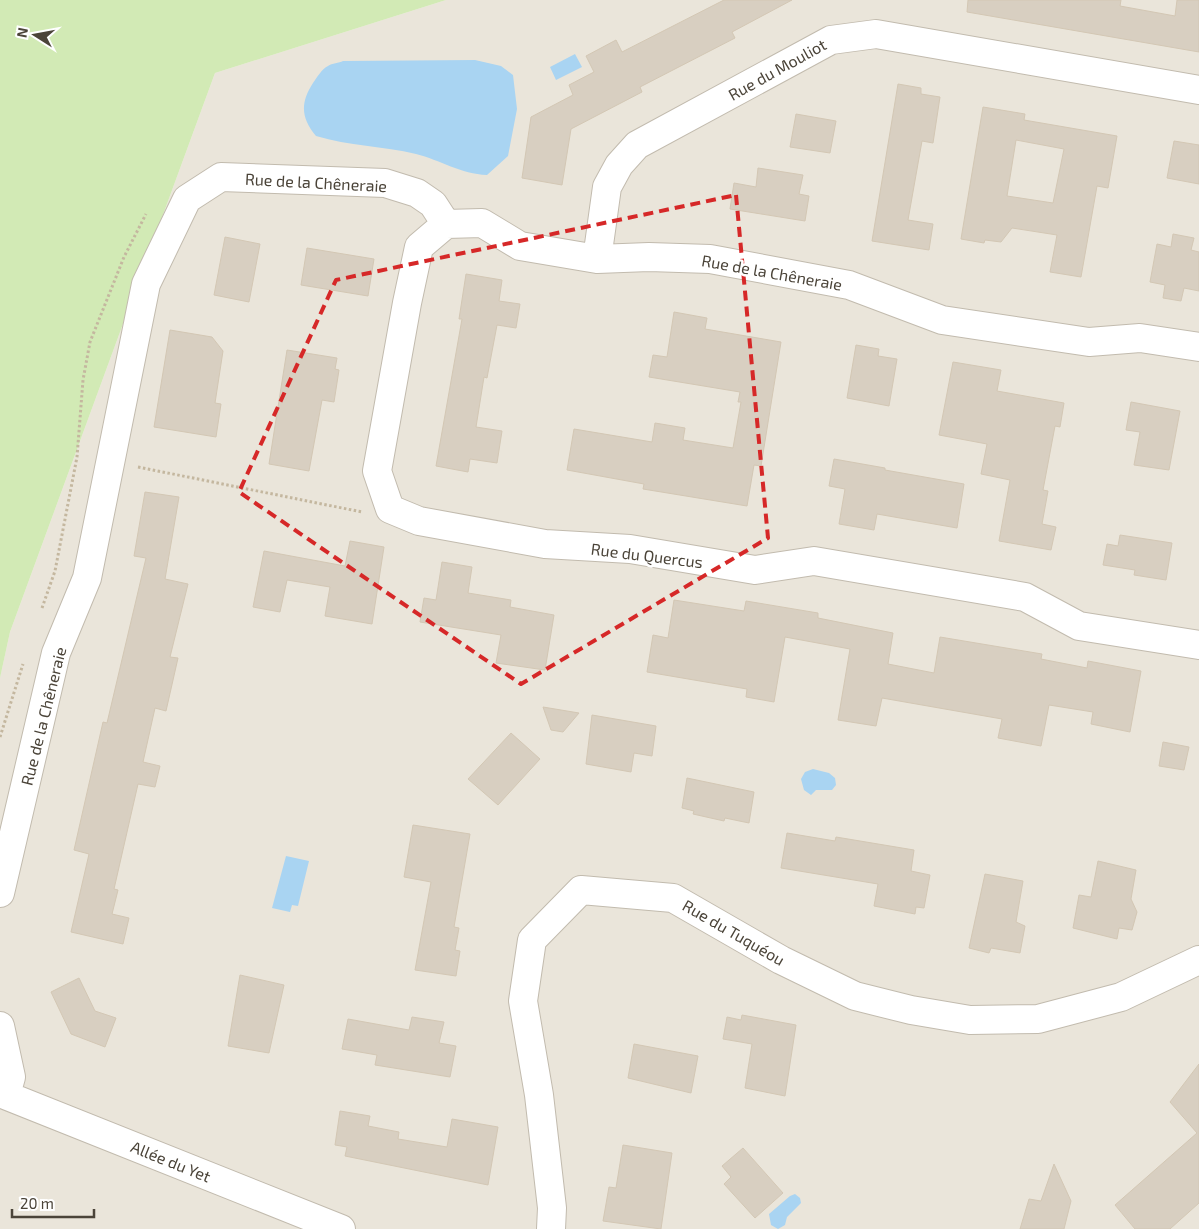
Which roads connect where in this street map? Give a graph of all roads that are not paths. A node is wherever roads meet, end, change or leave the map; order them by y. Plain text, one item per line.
1 (1199, 90) edge
2 (446, 224) junction
3 (597, 259) junction
4 (1199, 347) edge
5 (1199, 645) edge
6 (2, 879) edge
7 (1199, 960) edge
8 (0, 1026) edge
9 (3, 1094) edge
10 (341, 1229) edge
11 (551, 1229) edge

1 - 3 street, Rue du Mouliot
2 - 3 street, Rue de la Chêneraie
2 - 5 street, Rue du Quercus
2 - 6 street, Rue de la Chêneraie
3 - 4 street, Rue de la Chêneraie
7 - 11 street, Rue du Tuquéou
8 - 9 street
9 - 10 street, Allée du Yet

